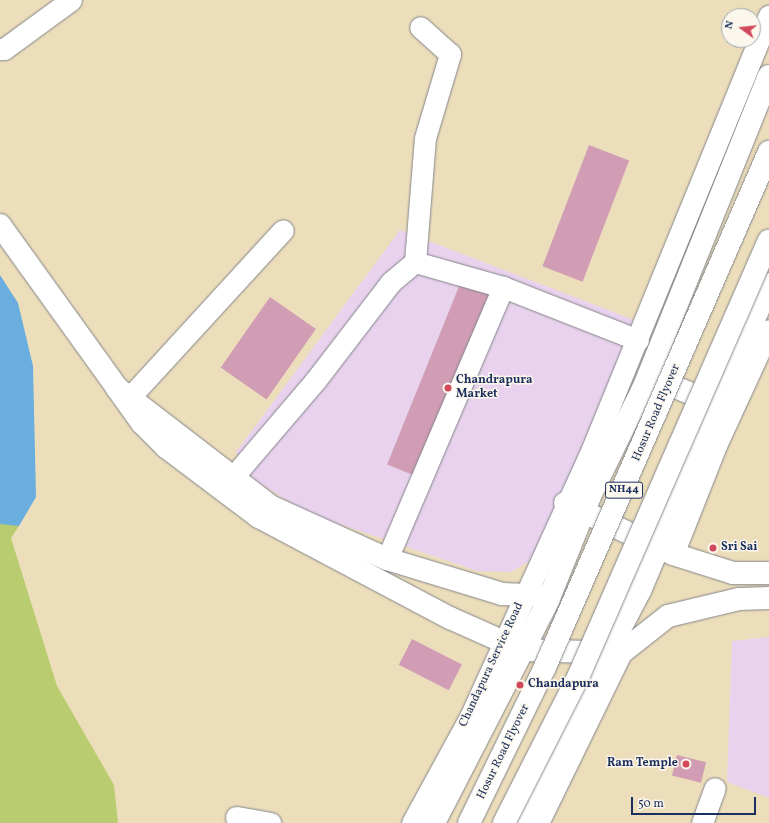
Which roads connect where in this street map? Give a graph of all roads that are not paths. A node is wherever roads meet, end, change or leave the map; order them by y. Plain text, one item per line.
1 (71, 0) edge
2 (769, 16) edge
3 (420, 27) dead end
4 (0, 49) edge
5 (769, 76) edge
6 (769, 152) edge
7 (0, 225) edge
8 (283, 230) dead end
9 (769, 241) edge
10 (415, 262) junction
11 (769, 284) edge
12 (503, 287) junction
13 (769, 330) edge
14 (638, 340) junction
15 (754, 361) edge
16 (649, 375) junction
17 (124, 393) junction
18 (717, 405) junction
19 (233, 477) junction
20 (574, 509) junction
21 (666, 550) junction
22 (387, 559) junction
23 (769, 573) edge
24 (524, 596) junction
25 (550, 596) junction
26 (769, 598) edge
27 (513, 646) junction
28 (614, 653) junction
29 (715, 788) dead end
30 (236, 817) dead end
31 (270, 823) edge
32 (412, 823) edge
33 (434, 823) edge
34 (468, 823) edge
35 (504, 823) edge
36 (519, 823) edge
37 (538, 823) edge
38 (702, 823) edge

1 - 4 street
2 - 14 street, Chandapura Service Road
3 - 10 street
5 - 16 main road
6 - 34 main road, Hosur Road Flyover / NH44, bridge
7 - 17 main road
8 - 17 street
9 - 35 main road, NH44, bridge
10 - 12 street
10 - 19 street
11 - 15 main road
12 - 14 street
12 - 22 street
13 - 15 street
14 - 20 street, Chandapura Service Road
15 - 18 main road
15 - 21 street
16 - 18 main road
16 - 20 main road
17 - 19 main road
17 - 27 main road
18 - 21 main road
19 - 22 main road
20 - 21 main road
20 - 24 street, Chandapura Service Road
20 - 25 main road
21 - 23 main road
21 - 28 main road
22 - 24 main road
24 - 25 main road
24 - 27 street, Chandapura Service Road
25 - 27 main road
26 - 28 main road
27 - 28 main road
27 - 32 street, Chandapura Service Road
27 - 33 main road
28 - 36 main road
28 - 37 street
29 - 38 street
30 - 31 street

